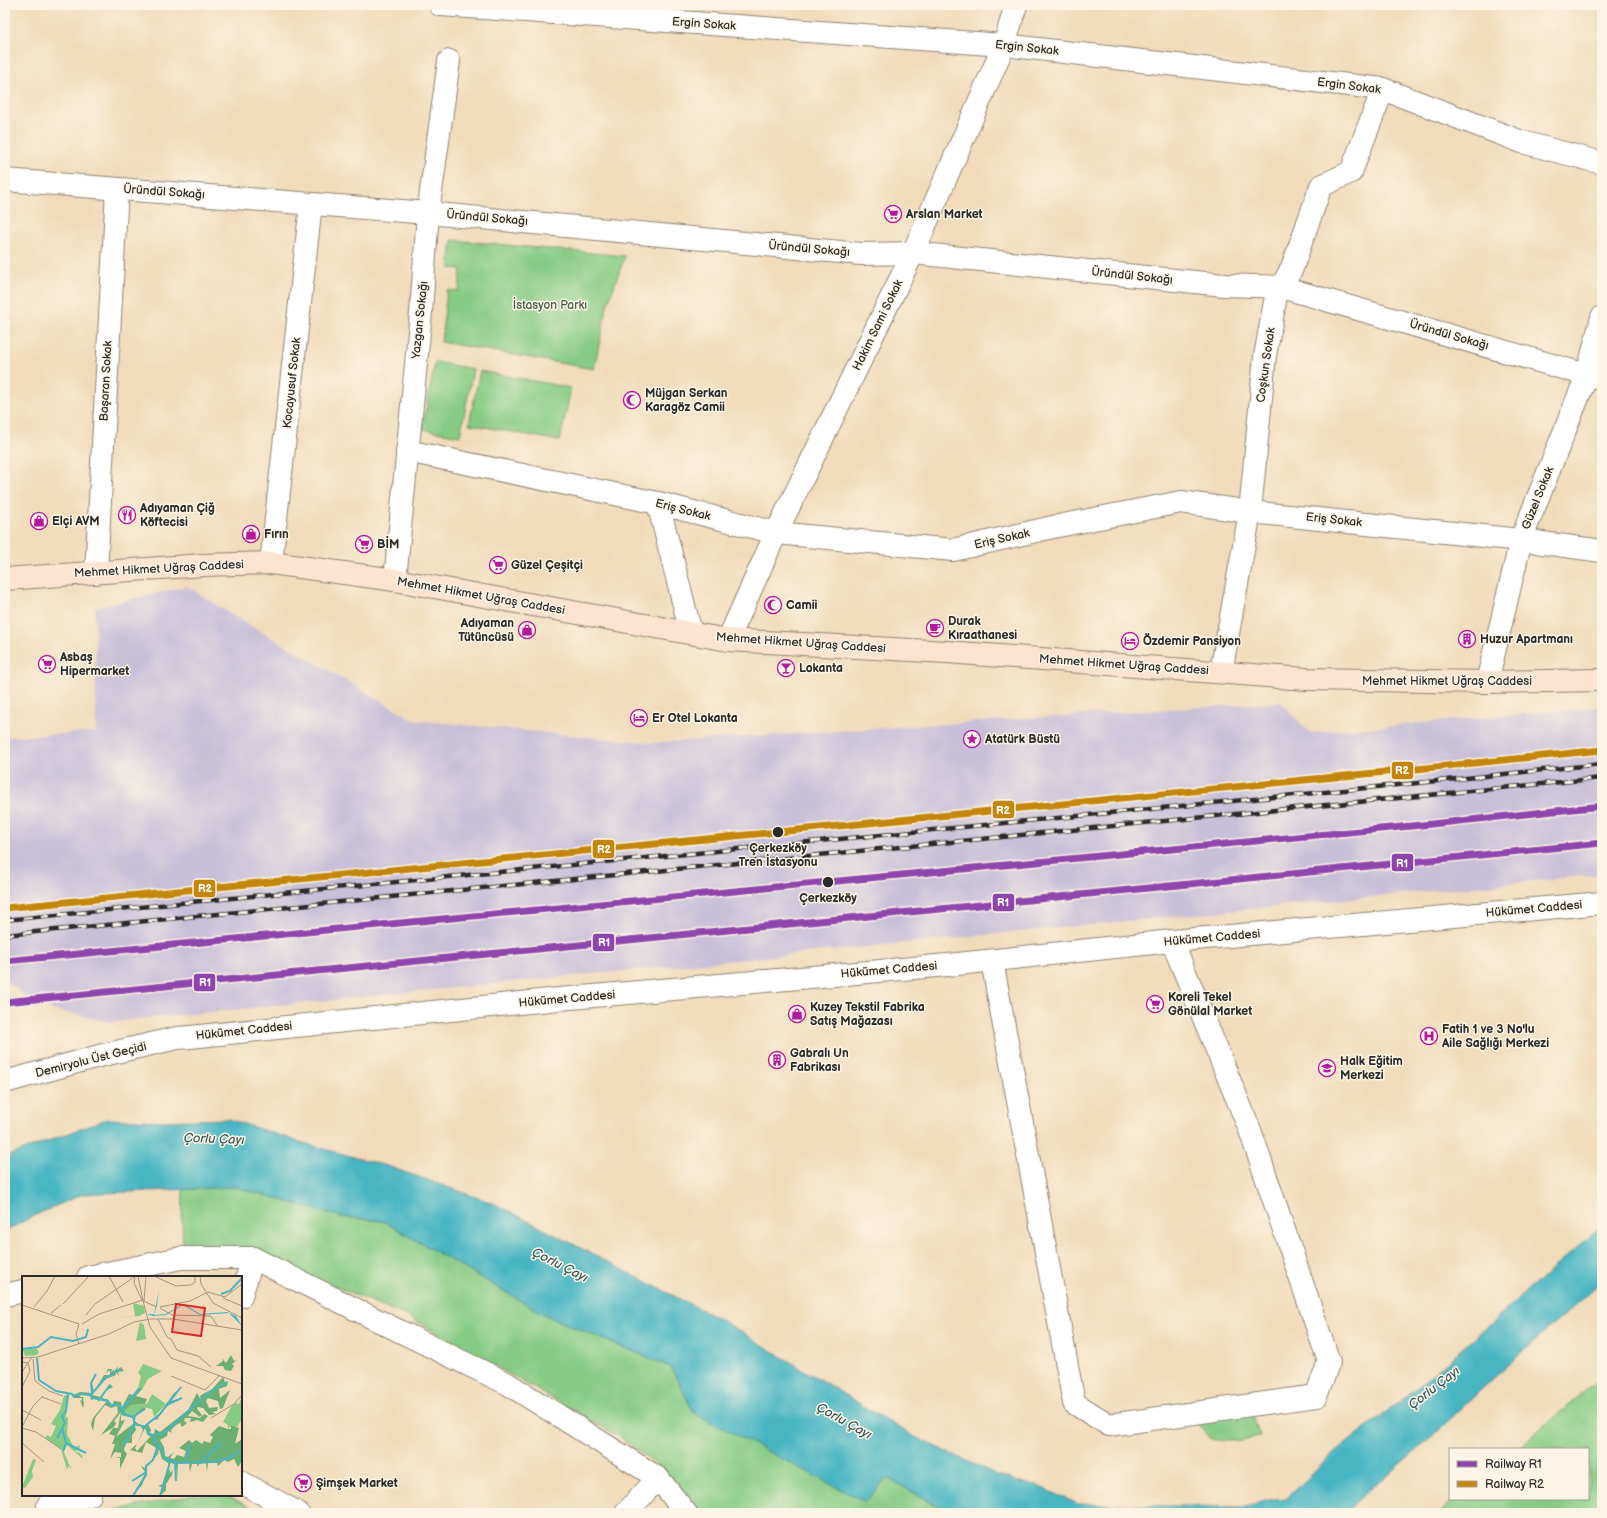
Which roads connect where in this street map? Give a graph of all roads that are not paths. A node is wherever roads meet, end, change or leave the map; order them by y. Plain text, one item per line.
1 (451, 5) edge
2 (1016, 5) edge
3 (1004, 45) junction
4 (449, 61) dead end
5 (1383, 89) junction
6 (1602, 163) edge
7 (5, 180) edge
8 (117, 189) junction
9 (311, 204) junction
10 (428, 213) junction
11 (913, 253) junction
12 (1281, 287) junction
13 (1602, 317) edge
14 (1595, 376) edge
15 (407, 451) junction
16 (658, 503) junction
17 (1250, 512) junction
18 (776, 533) junction
19 (1521, 540) junction
20 (1602, 552) edge
21 (271, 563) junction
22 (96, 573) junction
23 (5, 579) edge
24 (395, 580) junction
25 (691, 633) junction
26 (728, 640) junction
27 (1221, 672) junction
28 (1602, 680) edge
29 (1487, 682) junction
30 (1602, 903) edge
31 (1172, 941) junction
32 (992, 961) junction
33 (177, 1038) joint
34 (5, 1082) edge
35 (252, 1258) junction
36 (93, 1276) edge
37 (22, 1291) edge
38 (242, 1293) edge
39 (5, 1295) edge
40 (658, 1478) junction
41 (242, 1483) edge
42 (87, 1496) edge
43 (43, 1510) edge
44 (298, 1513) edge
45 (626, 1513) edge
46 (686, 1513) edge

1 - 3 street, Ergin Sokak
2 - 3 street, Hakim Sami Sokak
3 - 5 street, Ergin Sokak
3 - 11 street, Hakim Sami Sokak
4 - 10 street, Yazgan Sokağı
5 - 6 street, Ergin Sokak
5 - 12 street, Coşkun Sokak
7 - 8 street, Üründül Sokağı
8 - 9 street, Üründül Sokağı
8 - 22 street, Başaran Sokak
9 - 10 street, Üründül Sokağı
9 - 21 street, Kocayusuf Sokak
10 - 11 street, Üründül Sokağı
10 - 15 street, Yazgan Sokağı
11 - 12 street, Üründül Sokağı
11 - 18 street, Hakim Sami Sokak
12 - 14 street, Üründül Sokağı
12 - 17 street, Coşkun Sokak
13 - 14 street, Güzel Sokak
14 - 19 street, Güzel Sokak
15 - 16 street, Eriş Sokak
15 - 24 street, Yazgan Sokağı
16 - 18 street, Eriş Sokak
16 - 25 street
17 - 18 street, Eriş Sokak
17 - 19 street, Eriş Sokak
17 - 27 street, Coşkun Sokak
18 - 26 street, Hakim Sami Sokak
19 - 20 street, Eriş Sokak
19 - 29 street, Güzel Sokak
21 - 22 main road, Mehmet Hikmet Uğraş Caddesi
21 - 24 main road, Mehmet Hikmet Uğraş Caddesi
22 - 23 main road, Mehmet Hikmet Uğraş Caddesi
24 - 25 main road, Mehmet Hikmet Uğraş Caddesi
25 - 26 main road, Mehmet Hikmet Uğraş Caddesi
26 - 27 main road, Mehmet Hikmet Uğraş Caddesi
27 - 29 main road, Mehmet Hikmet Uğraş Caddesi
28 - 29 main road, Mehmet Hikmet Uğraş Caddesi
30 - 31 street, Hükümet Caddesi
31 - 32 street, Hükümet Caddesi
31 - 32 street
32 - 33 street, Hükümet Caddesi
33 - 34 street, Demiryolu Üst Geçidi
35 - 36 street
35 - 38 street
35 - 40 street
37 - 39 street
40 - 45 street
40 - 46 street
41 - 44 street
42 - 43 street

